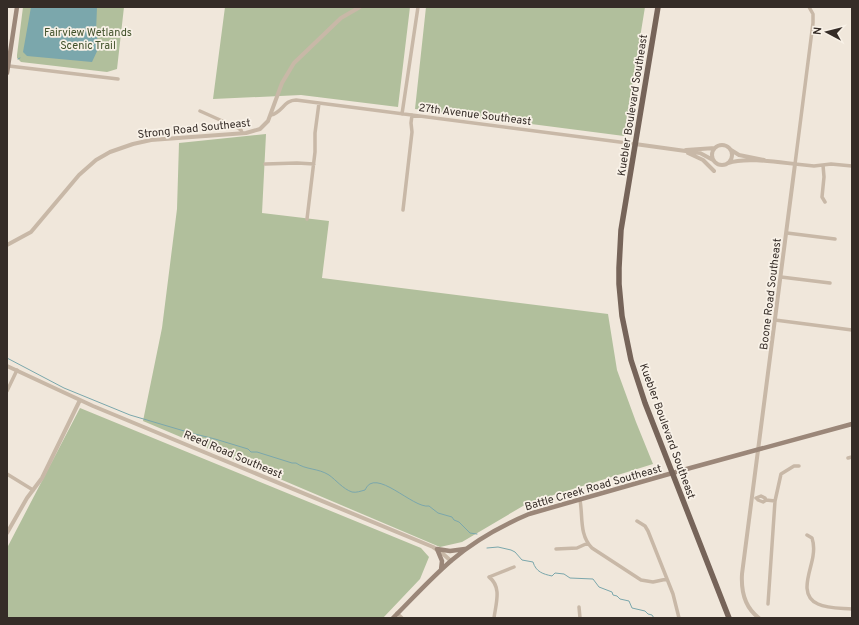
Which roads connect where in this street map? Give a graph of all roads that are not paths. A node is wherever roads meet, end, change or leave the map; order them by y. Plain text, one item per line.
1 (17, 7) edge
2 (360, 7) edge
3 (418, 7) edge
4 (658, 7) edge
5 (809, 7) edge
6 (9, 66) junction
7 (7, 73) edge
8 (118, 79) dead end
9 (319, 103) junction
10 (200, 111) dead end
11 (402, 114) junction
12 (271, 115) junction
13 (412, 115) junction
14 (242, 133) junction
15 (635, 144) junction
16 (715, 148) junction
17 (682, 150) junction
18 (732, 150) junction
19 (713, 160) junction
20 (766, 161) junction
21 (728, 163) junction
22 (265, 164) dead end
23 (314, 164) junction
24 (796, 164) junction
25 (822, 165) junction
26 (852, 166) edge
27 (714, 171) dead end
28 (825, 202) dead end
29 (403, 210) dead end
30 (307, 218) dead end
31 (786, 233) junction
32 (835, 239) dead end
33 (7, 245) edge
34 (781, 276) junction
35 (830, 283) dead end
36 (775, 320) junction
37 (852, 330) edge
38 (7, 366) edge
39 (17, 370) junction
40 (7, 391) edge
41 (80, 400) junction
42 (852, 424) edge
43 (758, 449) junction
44 (799, 466) dead end
45 (7, 474) edge
46 (672, 474) junction
47 (33, 490) junction
48 (752, 498) junction
49 (580, 500) junction
50 (775, 501) junction
51 (637, 521) dead end
52 (7, 533) edge
53 (807, 535) dead end
54 (588, 543) junction
55 (437, 549) junction
56 (466, 549) junction
57 (556, 549) dead end
58 (451, 561) junction
59 (514, 567) dead end
60 (441, 571) junction
61 (667, 579) junction
62 (768, 604) dead end
63 (579, 607) dead end
64 (852, 609) edge
65 (397, 613) junction
66 (393, 618) edge
67 (402, 618) edge
68 (494, 618) edge
69 (580, 618) edge
70 (679, 618) edge
71 (729, 618) edge
72 (759, 618) edge

1 - 6 main road
2 - 12 street, Strong Road Southeast
3 - 11 street
4 - 15 main road, Kuebler Boulevard Southeast
5 - 24 street, Boone Road Southeast
6 - 7 main road
6 - 8 street
9 - 11 street, 27th Avenue Southeast
9 - 12 street, 27th Avenue Southeast
9 - 23 street
10 - 14 street
11 - 13 street, 27th Avenue Southeast
12 - 14 street, Strong Road Southeast
13 - 15 street, 27th Avenue Southeast
13 - 29 street
14 - 33 street, Strong Road Southeast
15 - 17 street, 27th Avenue Southeast
15 - 46 main road, Kuebler Boulevard Southeast
16 - 17 street, 27th Avenue Southeast
16 - 18 street
16 - 19 street
17 - 19 street, 27th Avenue Southeast
17 - 27 street
18 - 20 street
18 - 21 street
19 - 21 street
20 - 21 street
20 - 24 street
22 - 23 street
23 - 30 street
24 - 25 street
24 - 31 street, Boone Road Southeast
25 - 26 street
25 - 28 street
31 - 32 street
31 - 34 street, Boone Road Southeast
34 - 35 street
34 - 36 street, Boone Road Southeast
36 - 37 street
36 - 43 street, Boone Road Southeast
38 - 39 street, Reed Road Southeast
39 - 40 street
39 - 41 street, Reed Road Southeast
41 - 47 street
41 - 55 street, Reed Road Southeast
42 - 43 main road, Battle Creek Road Southeast
43 - 46 main road, Battle Creek Road Southeast
43 - 48 street, Boone Road Southeast
44 - 50 street
45 - 47 street
46 - 49 main road, Battle Creek Road Southeast
46 - 71 main road, Kuebler Boulevard Southeast
47 - 52 street
48 - 50 street
48 - 72 street, Boone Road Southeast
49 - 54 street
49 - 56 main road, Battle Creek Road Southeast
50 - 62 street
51 - 61 street
53 - 64 street
54 - 57 street
54 - 61 street
55 - 56 main road
55 - 58 street, Reed Road Southeast
55 - 60 main road
56 - 58 main road, Battle Creek Road Southeast
58 - 60 main road, Battle Creek Road Southeast
59 - 68 street
60 - 65 main road, Battle Creek Road Southeast
61 - 70 street
63 - 69 street
65 - 66 main road, Battle Creek Road Southeast
65 - 67 street

